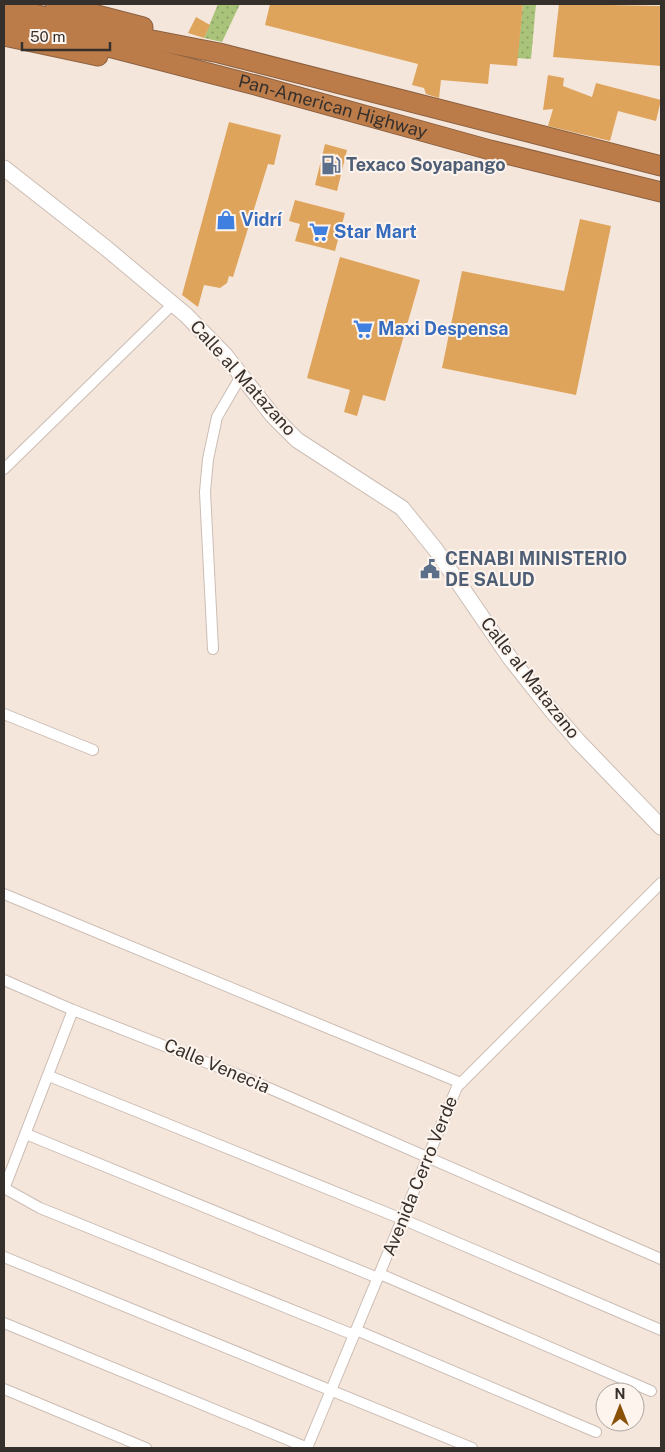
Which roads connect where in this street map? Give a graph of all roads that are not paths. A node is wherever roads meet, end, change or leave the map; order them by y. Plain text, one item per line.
1 (55, 4) edge
2 (4, 7) edge
3 (4, 20) edge
4 (4, 36) edge
5 (219, 53) junction
6 (258, 86) junction
7 (500, 123) junction
8 (533, 132) junction
9 (490, 150) junction
10 (526, 159) junction
11 (661, 166) edge
12 (4, 168) edge
13 (661, 192) edge
14 (173, 304) junction
15 (241, 376) junction
16 (4, 469) edge
17 (213, 649) dead end
18 (4, 714) edge
19 (93, 750) dead end
20 (661, 827) edge
21 (661, 883) edge
22 (4, 894) edge
23 (4, 981) edge
24 (73, 1010) junction
25 (49, 1076) junction
26 (461, 1083) junction
27 (26, 1134) junction
28 (428, 1157) junction
29 (8, 1165) edge
30 (4, 1188) edge
31 (402, 1219) junction
32 (4, 1257) edge
33 (661, 1259) edge
34 (379, 1276) junction
35 (4, 1323) edge
36 (661, 1330) edge
37 (355, 1333) junction
38 (4, 1389) edge
39 (331, 1390) junction
40 (650, 1391) dead end
41 (595, 1432) edge
42 (146, 1448) edge
43 (308, 1448) edge
44 (472, 1448) edge

1 - 5 highway
2 - 5 highway, Pan-American Highway
3 - 6 highway, Pan-American Highway
4 - 6 highway
5 - 7 highway, Pan-American Highway
6 - 9 highway, Pan-American Highway
7 - 8 highway, Pan-American Highway
7 - 9 highway
8 - 10 highway
8 - 11 highway, Pan-American Highway
9 - 10 highway, Pan-American Highway
10 - 13 highway, Pan-American Highway
12 - 14 street, Calle al Matazano
14 - 15 street, Calle al Matazano
14 - 16 street
15 - 17 street
15 - 20 street, Calle al Matazano
18 - 19 street
21 - 26 street, Avenida Cerro Verde
22 - 26 street
23 - 24 street, Calle Venecia
24 - 25 street
24 - 28 street, Calle Venecia
25 - 27 street
25 - 31 street
26 - 28 street, Avenida Cerro Verde
27 - 29 street
27 - 34 street
28 - 31 street, Avenida Cerro Verde
28 - 33 street, Calle Venecia
29 - 30 street
30 - 37 street
31 - 34 street, Avenida Cerro Verde
31 - 36 street
32 - 39 street
34 - 37 street, Avenida Cerro Verde
34 - 40 street
35 - 43 street
37 - 39 street, Avenida Cerro Verde
37 - 41 street
38 - 42 street
39 - 43 street, Avenida Cerro Verde
39 - 44 street

